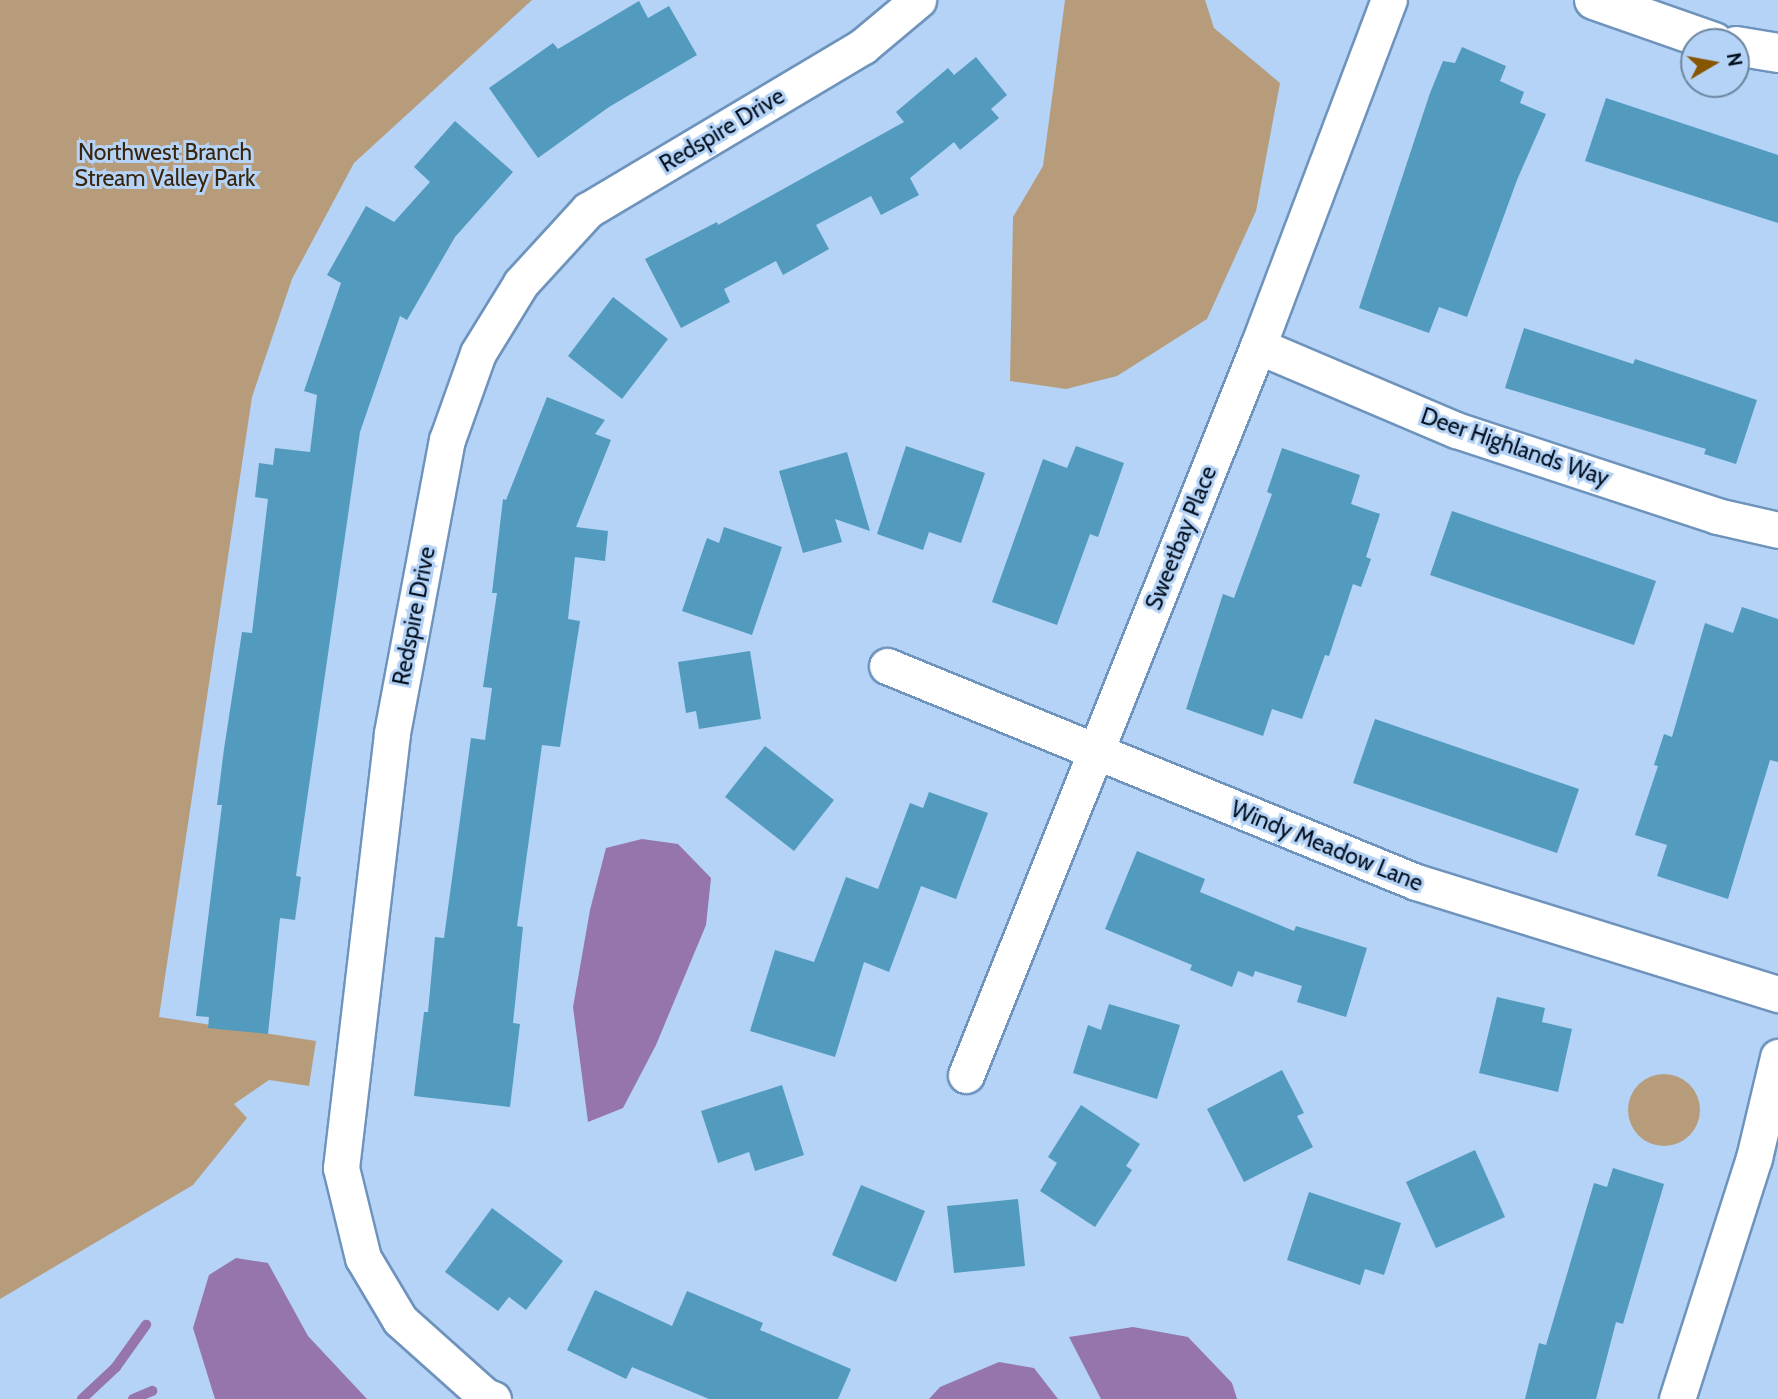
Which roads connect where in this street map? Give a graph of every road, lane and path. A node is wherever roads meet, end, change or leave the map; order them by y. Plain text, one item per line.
1 (918, 0) edge
2 (1389, 0) edge
3 (1594, 0) edge
4 (1680, 30) edge
5 (1750, 48) edge
6 (1778, 53) edge
7 (1258, 346) junction
8 (1778, 530) edge
9 (887, 666) dead end
10 (1095, 753) junction
11 (1778, 994) edge
12 (1778, 1057) edge
13 (967, 1074) dead end
14 (1778, 1114) edge
15 (1755, 1158) junction
16 (493, 1399) edge
17 (1677, 1399) edge

1 - 16 street, Redspire Drive
2 - 7 street, Sweetbay Place
3 - 4 street
5 - 6 street
7 - 8 street, Deer Highlands Way
7 - 10 street, Sweetbay Place
9 - 10 street, Windy Meadow Lane
10 - 11 street, Windy Meadow Lane
10 - 13 street, Sweetbay Place
12 - 15 street
14 - 15 street
15 - 17 street

